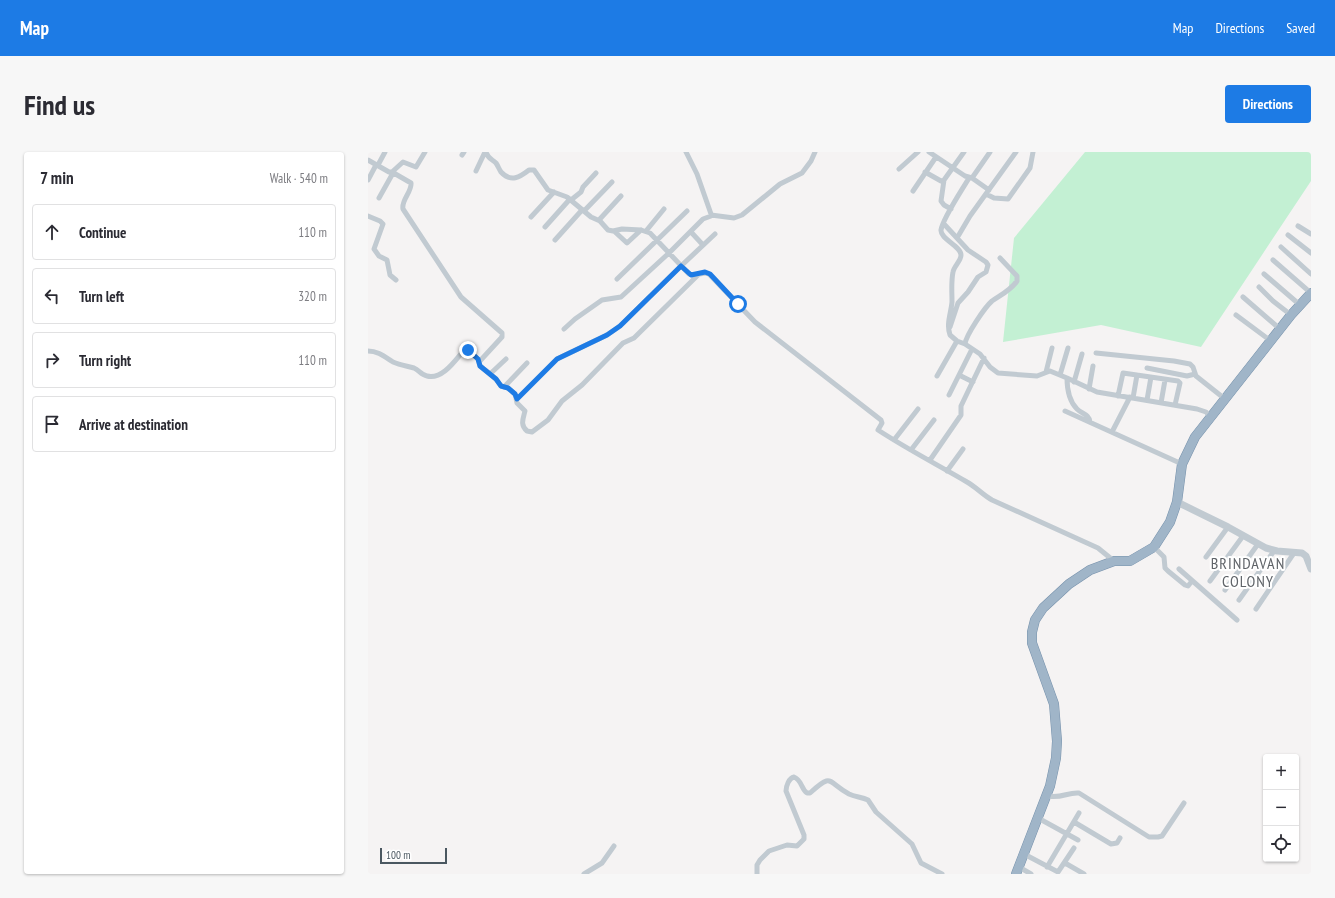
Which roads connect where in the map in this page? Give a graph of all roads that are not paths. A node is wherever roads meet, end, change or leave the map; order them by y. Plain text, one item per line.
1 (385, 152) edge
2 (425, 152) edge
3 (486, 152) edge
4 (686, 152) edge
5 (815, 152) edge
6 (918, 152) edge
7 (964, 152) edge
8 (990, 152) edge
9 (1016, 152) edge
10 (1033, 152) edge
11 (934, 154) edge
12 (368, 160) edge
13 (377, 165) junction
14 (953, 167) junction
15 (899, 169) dead end
16 (476, 171) dead end
17 (392, 172) junction
18 (925, 172) junction
19 (596, 173) dead end
20 (970, 178) junction
21 (368, 180) edge
22 (944, 180) junction
23 (612, 182) dead end
24 (913, 191) dead end
25 (554, 192) junction
26 (988, 192) junction
27 (621, 196) dead end
28 (379, 198) dead end
29 (570, 200) junction
30 (664, 209) dead end
31 (951, 209) junction
32 (583, 211) junction
33 (687, 211) dead end
34 (711, 215) junction
35 (368, 217) edge
36 (531, 217) dead end
37 (599, 220) junction
38 (944, 224) junction
39 (1298, 226) dead end
40 (545, 227) dead end
41 (643, 230) junction
42 (614, 231) junction
43 (691, 232) junction
44 (715, 234) dead end
45 (1311, 234) edge
46 (1288, 235) dead end
47 (957, 238) junction
48 (657, 239) junction
49 (555, 240) dead end
50 (703, 245) junction
51 (1281, 247) dead end
52 (669, 253) junction
53 (1311, 253) edge
54 (1000, 258) dead end
55 (1274, 260) dead end
56 (681, 266) junction
57 (698, 274) junction
58 (1264, 274) dead end
59 (1311, 274) edge
60 (617, 279) dead end
61 (396, 280) dead end
62 (1259, 288) dead end
63 (1311, 293) edge
64 (1243, 298) dead end
65 (1300, 304) junction
66 (1236, 315) dead end
67 (1291, 315) junction
68 (564, 328) dead end
69 (1280, 329) junction
70 (949, 330) junction
71 (957, 341) junction
72 (1271, 341) junction
73 (965, 344) junction
74 (1052, 348) dead end
75 (1068, 348) dead end
76 (972, 349) junction
77 (368, 351) edge
78 (1096, 353) dead end
79 (1082, 354) dead end
80 (984, 358) junction
81 (506, 359) dead end
82 (479, 362) junction
83 (527, 363) dead end
84 (1093, 366) dead end
85 (1147, 368) dead end
86 (1046, 372) junction
87 (490, 374) junction
88 (1195, 374) junction
89 (959, 375) junction
90 (1060, 375) junction
91 (1137, 375) junction
92 (937, 376) dead end
93 (1151, 377) junction
94 (1067, 378) junction
95 (1165, 380) junction
96 (973, 382) junction
97 (1074, 382) junction
98 (504, 386) junction
99 (1089, 389) junction
100 (948, 395) dead end
101 (1118, 396) junction
102 (1131, 398) junction
103 (517, 399) junction
104 (1147, 400) junction
105 (1225, 400) junction
106 (1161, 403) junction
107 (1176, 405) junction
108 (918, 409) dead end
109 (1065, 411) dead end
110 (1211, 417) junction
111 (934, 420) dead end
112 (1090, 422) junction
113 (1112, 432) junction
114 (894, 440) junction
115 (963, 449) dead end
116 (911, 450) junction
117 (930, 460) junction
118 (1182, 464) junction
119 (947, 471) junction
120 (1177, 502) junction
121 (1228, 527) junction
122 (1243, 536) junction
123 (1258, 544) junction
124 (1154, 547) junction
125 (1274, 551) junction
126 (1294, 553) junction
127 (1206, 557) dead end
128 (1114, 561) junction
129 (1179, 569) dead end
130 (1311, 569) edge
131 (1192, 581) junction
132 (1210, 581) dead end
133 (1225, 590) dead end
134 (1239, 600) dead end
135 (1256, 609) dead end
136 (1237, 620) dead end
137 (1047, 796) junction
138 (1184, 803) dead end
139 (1079, 813) dead end
140 (1038, 818) junction
141 (1074, 822) junction
142 (1067, 834) junction
143 (1120, 838) dead end
144 (1078, 840) dead end
145 (614, 846) dead end
146 (1074, 848) dead end
147 (1024, 854) junction
148 (1065, 863) junction
149 (1047, 867) junction
150 (1017, 871) edge
151 (584, 874) edge
152 (757, 874) edge
153 (942, 874) edge
154 (1031, 874) edge
155 (1084, 874) edge

1 - 13 street
2 - 17 street
3 - 16 street
3 - 25 street
4 - 34 street
5 - 34 street
6 - 15 street
7 - 14 street
8 - 20 street
9 - 26 street
10 - 26 street
11 - 14 street
11 - 18 street
12 - 13 street
13 - 17 street
13 - 21 street
14 - 20 street
14 - 22 street
17 - 28 street
17 - 82 street
18 - 22 street
18 - 24 street
19 - 29 street
20 - 26 street
20 - 31 street
22 - 31 street
23 - 32 street
25 - 29 street
25 - 36 street
26 - 47 street
27 - 37 street
29 - 32 street
29 - 40 street
30 - 41 street
31 - 38 street
32 - 37 street
32 - 49 street
33 - 48 street
34 - 43 street
35 - 61 street
37 - 42 street
38 - 47 street
38 - 70 street
39 - 45 street
41 - 42 street
41 - 42 street
41 - 48 street
43 - 50 street
43 - 52 street
44 - 50 street
46 - 53 street
47 - 70 street
48 - 52 street
48 - 60 street
50 - 56 street
51 - 59 street
52 - 56 street
52 - 68 street
54 - 73 street
55 - 63 street
56 - 57 street
56 - 103 street
57 - 103 street
57 - 114 street
58 - 65 street
62 - 67 street
63 - 65 highway
64 - 69 street
65 - 67 highway
66 - 72 street
67 - 69 highway
69 - 72 highway
70 - 71 street
71 - 73 street
71 - 92 street
72 - 105 highway
73 - 76 street
74 - 86 street
75 - 90 street
76 - 80 street
76 - 89 street
77 - 82 street
78 - 88 street
79 - 97 street
80 - 86 street
80 - 96 street
81 - 87 street
82 - 87 street
83 - 98 street
84 - 99 street
85 - 88 street
86 - 90 street
87 - 98 street
88 - 105 street
89 - 96 street
89 - 100 street
90 - 94 street
91 - 93 street
91 - 101 street
91 - 102 street
93 - 95 street
93 - 104 street
94 - 97 street
94 - 112 street
95 - 106 street
95 - 107 street
96 - 117 street
97 - 99 street
98 - 103 street
99 - 101 street
101 - 102 street
102 - 104 street
102 - 113 street
104 - 106 street
105 - 110 highway
106 - 107 street
107 - 110 street
108 - 114 street
109 - 112 street
110 - 118 highway
111 - 116 street
112 - 113 street
113 - 118 street
114 - 116 street
115 - 119 street
116 - 117 street
117 - 119 street
118 - 120 highway
119 - 128 street
120 - 121 street
120 - 124 highway
121 - 122 street
121 - 127 street
122 - 123 street
122 - 132 street
123 - 125 street
123 - 133 street
124 - 128 highway
124 - 131 street
125 - 126 street
125 - 134 street
126 - 130 street
126 - 135 street
128 - 137 highway
129 - 131 street
131 - 136 street
137 - 138 street
137 - 140 highway
139 - 141 street
140 - 142 street
140 - 147 highway
141 - 142 street
141 - 143 street
142 - 144 street
142 - 149 street
145 - 151 street
146 - 148 street
147 - 149 street
147 - 150 highway
148 - 149 street
148 - 155 street
150 - 154 street
152 - 153 street

